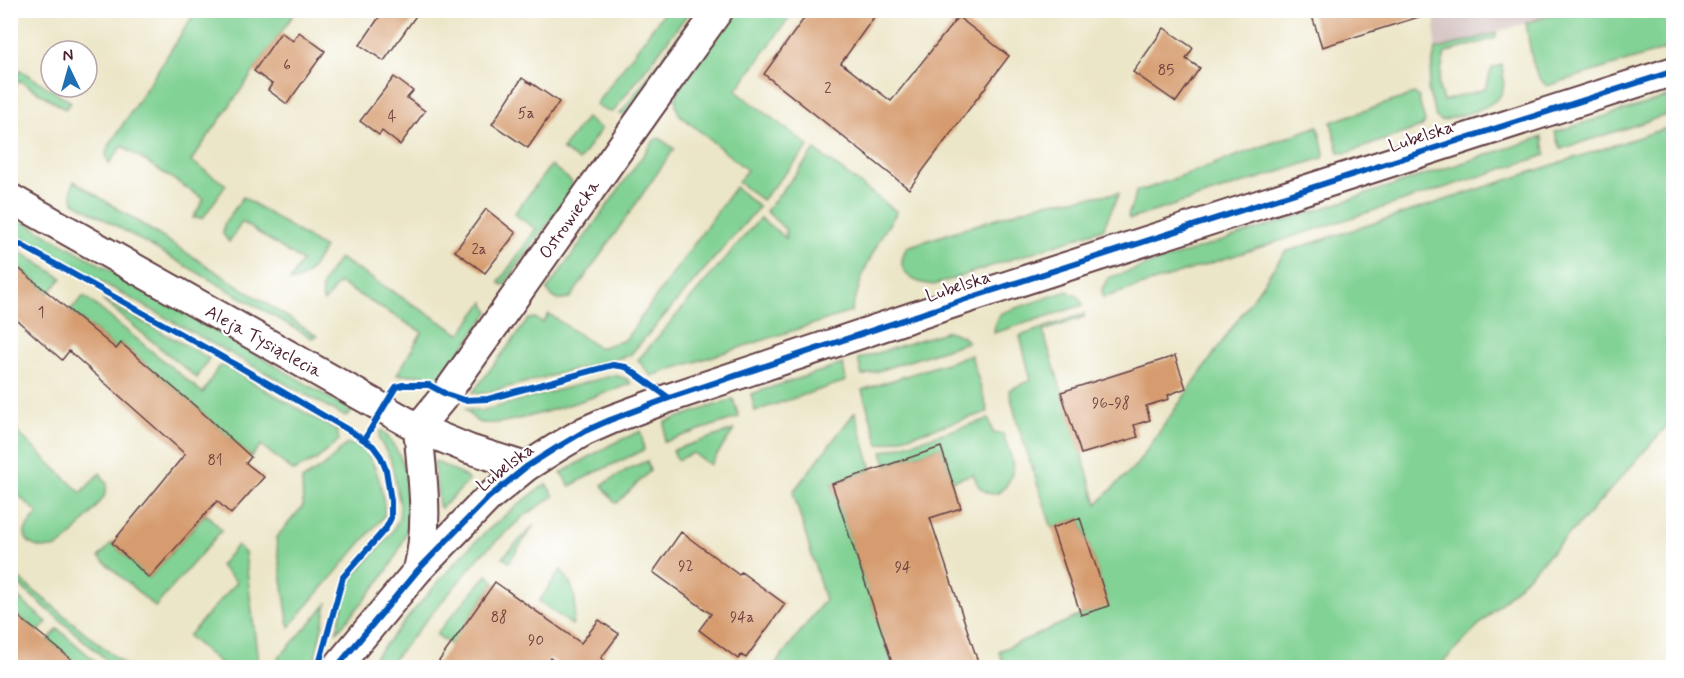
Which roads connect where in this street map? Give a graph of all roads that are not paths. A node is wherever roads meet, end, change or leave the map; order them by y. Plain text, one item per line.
1 (719, 10) edge
2 (1674, 71) edge
3 (10, 198) edge
4 (418, 428) junction
5 (526, 467) junction
6 (418, 570) junction
7 (336, 668) edge

1 - 4 street, Ostrowiecka
2 - 5 street, Lubelska
3 - 4 street, Aleja Tysiąclecia
4 - 5 street, Aleja Tysiąclecia
4 - 6 street
5 - 6 street, Lubelska
6 - 7 street, Lubelska

